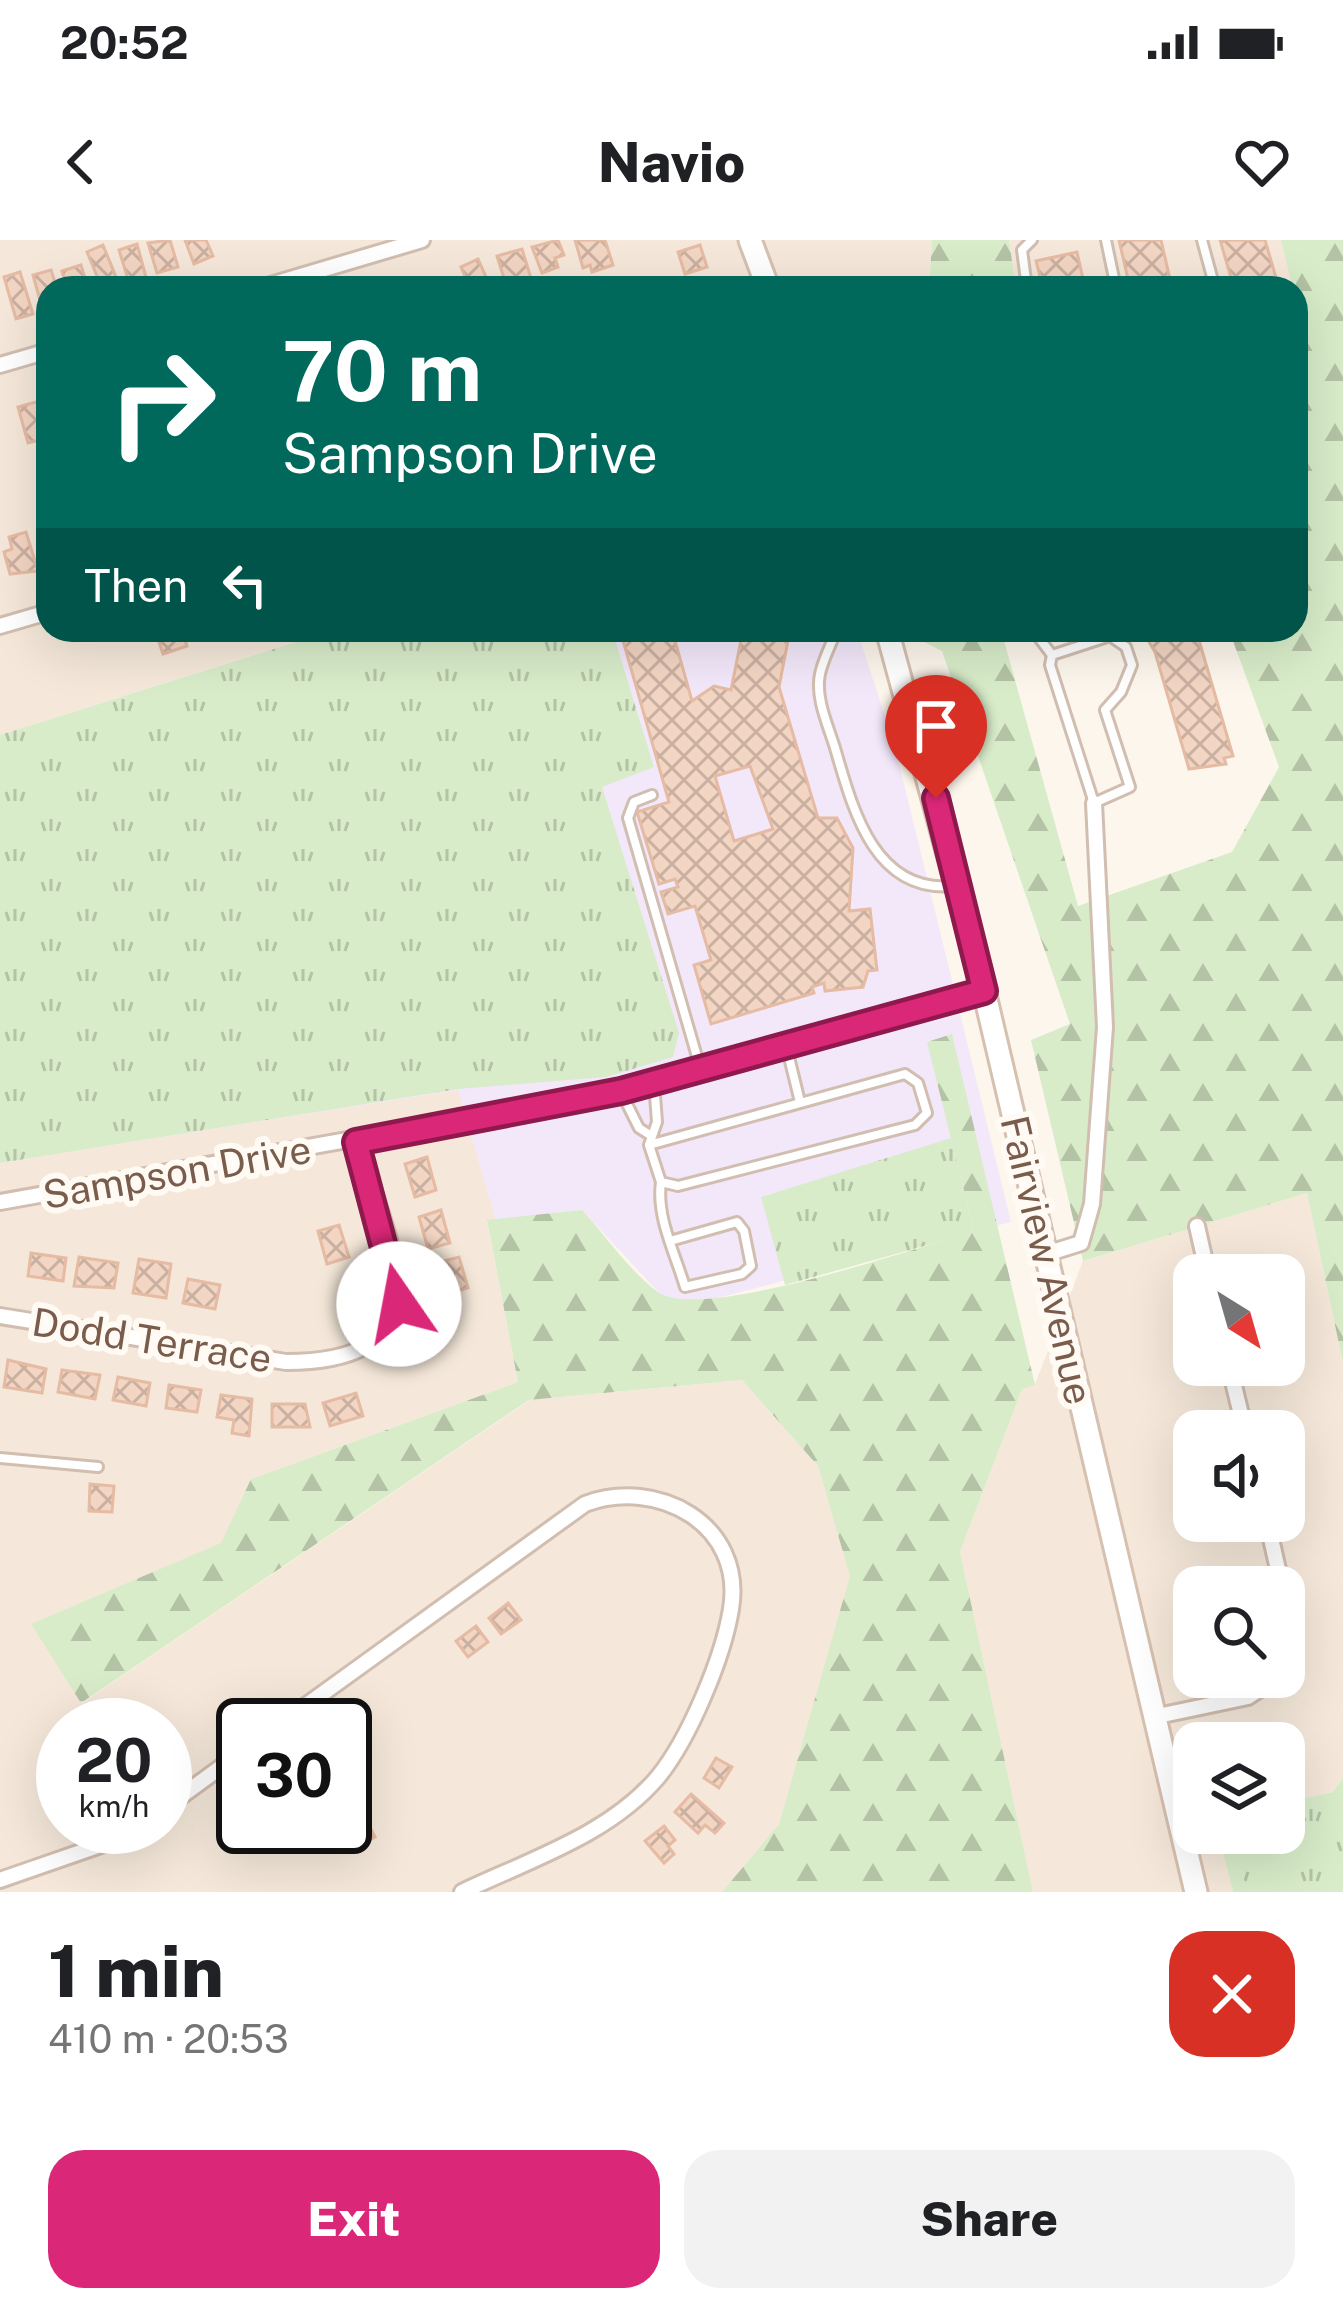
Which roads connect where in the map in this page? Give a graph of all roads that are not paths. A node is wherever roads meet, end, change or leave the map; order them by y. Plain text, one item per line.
1 (422, 240) edge
2 (750, 240) edge
3 (1031, 240) edge
4 (1106, 240) edge
5 (1202, 240) edge
6 (300, 276) edge
7 (764, 276) edge
8 (1025, 276) edge
9 (1114, 276) edge
10 (1212, 276) edge
11 (36, 354) edge
12 (0, 365) edge
13 (36, 616) edge
14 (0, 626) edge
15 (832, 642) edge
16 (890, 642) edge
17 (1042, 642) edge
18 (1092, 642) edge
19 (1119, 642) edge
20 (1052, 655) junction
21 (652, 795) dead end
22 (1094, 802) junction
23 (958, 886) junction
24 (984, 991) junction
25 (785, 1045) junction
26 (700, 1069) junction
27 (655, 1082) junction
28 (621, 1091) junction
29 (800, 1102) junction
30 (650, 1140) junction
31 (356, 1142) junction
32 (661, 1181) junction
33 (0, 1202) edge
34 (1196, 1226) dead end
35 (670, 1241) junction
36 (1203, 1254) edge
37 (1046, 1255) junction
38 (0, 1316) edge
39 (0, 1458) edge
40 (98, 1467) dead end
41 (316, 1698) edge
42 (1243, 1698) edge
43 (1153, 1717) junction
44 (75, 1854) edge
45 (0, 1880) edge
46 (462, 1892) edge
47 (1196, 1892) edge

1 - 6 street
2 - 7 main road
3 - 8 lane
4 - 9 lane
5 - 10 lane
11 - 12 street
13 - 14 street
15 - 23 lane
16 - 23 main road, Fairview Avenue
17 - 20 lane
18 - 20 lane
19 - 22 lane
20 - 22 lane
21 - 26 lane
22 - 37 street
23 - 24 main road, Fairview Avenue
24 - 25 street, Sampson Drive
24 - 37 main road, Fairview Avenue
25 - 26 street, Sampson Drive
25 - 29 lane
26 - 27 street, Sampson Drive
27 - 28 street, Sampson Drive
27 - 30 lane
28 - 30 lane
28 - 31 street, Sampson Drive
29 - 30 lane
29 - 32 lane
30 - 32 lane
31 - 33 street, Sampson Drive
31 - 38 street, Dodd Terrace
32 - 35 lane
34 - 36 street
35 - 35 lane
37 - 43 main road, Fairview Avenue
39 - 40 lane
41 - 46 street
42 - 43 street
43 - 47 main road, Fairview Avenue
44 - 45 street

